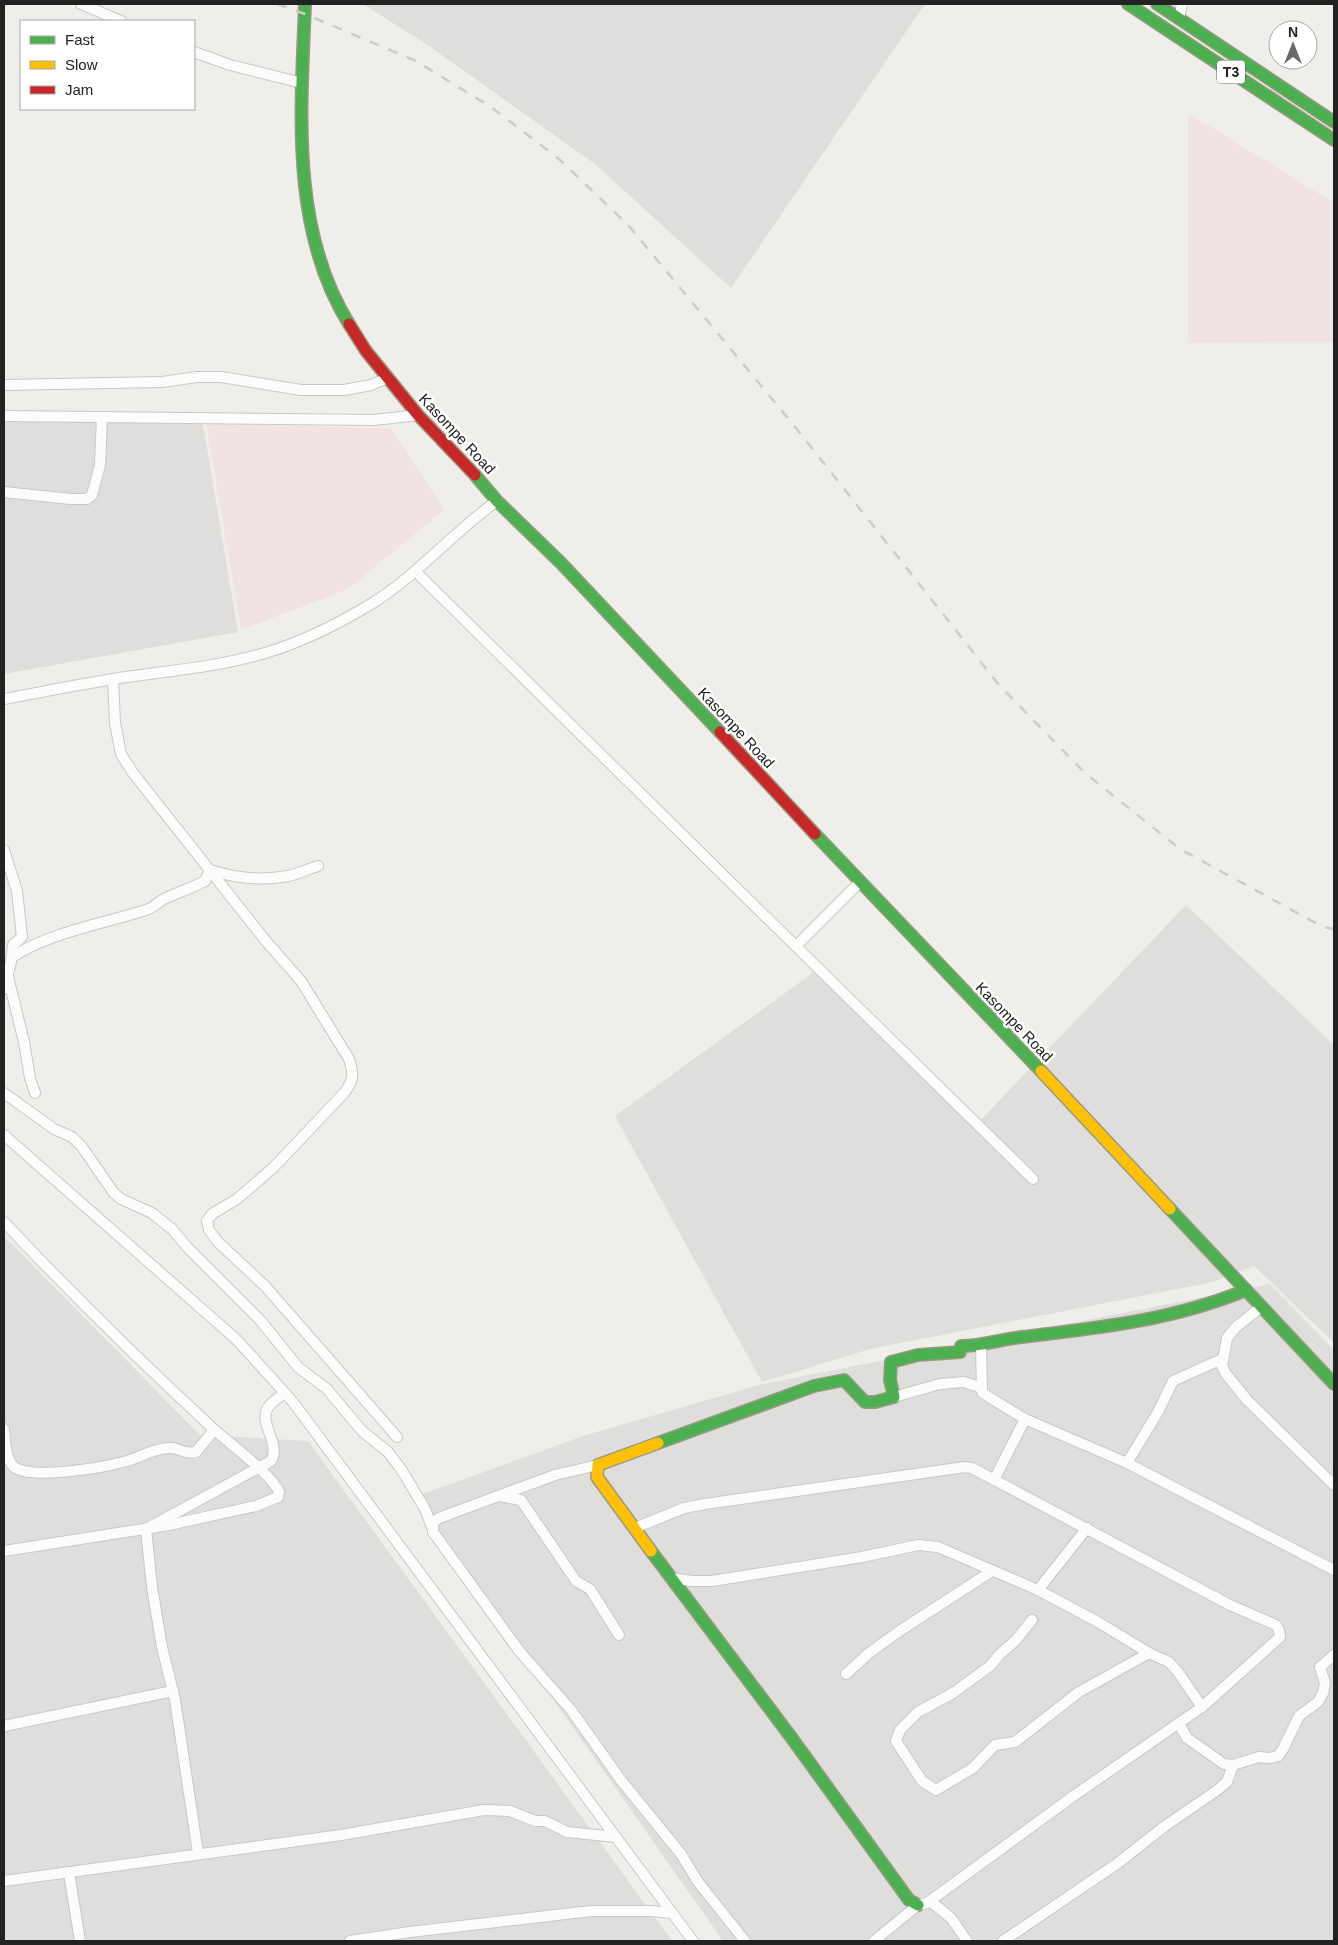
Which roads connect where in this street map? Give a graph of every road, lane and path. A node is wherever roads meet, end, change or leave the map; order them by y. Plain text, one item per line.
1 (81, 4) edge
2 (305, 4) edge
3 (1128, 4) edge
4 (1157, 4) edge
5 (1182, 4) edge
6 (1179, 18) junction
7 (119, 20) edge
8 (195, 52) edge
9 (302, 83) junction
10 (1334, 122) edge
11 (1334, 140) edge
12 (388, 378) junction
13 (4, 385) edge
14 (418, 415) junction
15 (4, 416) edge
16 (102, 417) junction
17 (4, 492) edge
18 (498, 501) junction
19 (414, 571) junction
20 (113, 679) junction
21 (4, 699) edge
22 (4, 850) edge
23 (318, 866) dead end
24 (210, 870) junction
25 (860, 882) junction
26 (796, 946) junction
27 (10, 953) edge
28 (8, 976) junction
29 (4, 988) edge
30 (4, 1093) edge
31 (35, 1093) dead end
32 (4, 1135) edge
33 (1034, 1179) dead end
34 (4, 1222) edge
35 (1246, 1290) junction
36 (1261, 1307) junction
37 (981, 1344) junction
38 (1222, 1359) junction
39 (1334, 1384) edge
40 (982, 1388) junction
41 (285, 1392) junction
42 (894, 1397) junction
43 (1025, 1419) junction
44 (4, 1429) edge
45 (214, 1430) junction
46 (397, 1437) dead end
47 (1127, 1463) junction
48 (598, 1465) junction
49 (258, 1468) junction
50 (994, 1480) junction
51 (1334, 1486) edge
52 (498, 1496) junction
53 (432, 1527) junction
54 (635, 1528) junction
55 (1087, 1528) junction
56 (146, 1529) junction
57 (4, 1551) edge
58 (992, 1570) junction
59 (1334, 1570) edge
60 (671, 1578) junction
61 (1038, 1590) junction
62 (1032, 1620) dead end
63 (619, 1636) dead end
64 (1149, 1653) junction
65 (1334, 1655) edge
66 (846, 1674) dead end
67 (173, 1691) junction
68 (1202, 1707) junction
69 (1179, 1724) junction
70 (4, 1726) edge
71 (1233, 1765) junction
72 (616, 1837) junction
73 (198, 1853) junction
74 (69, 1873) junction
75 (4, 1881) edge
76 (930, 1901) junction
77 (918, 1905) junction
78 (672, 1913) junction
79 (80, 1941) edge
80 (352, 1941) edge
81 (693, 1941) edge
82 (745, 1941) edge
83 (874, 1941) edge
84 (967, 1941) edge
85 (1003, 1941) edge

1 - 7 street
2 - 9 main road, Kasompe Road
3 - 11 main road, T3
4 - 6 main road, T3
5 - 6 street
6 - 10 main road, T3
8 - 9 street
9 - 12 main road, Kasompe Road
12 - 13 street
12 - 14 main road, Kasompe Road
14 - 16 street
14 - 18 main road, Kasompe Road
15 - 16 street
16 - 17 street
18 - 19 street
18 - 25 main road, Kasompe Road
19 - 20 street
19 - 26 street
20 - 21 street
20 - 24 street
22 - 27 street
23 - 24 street
24 - 27 street
24 - 46 street
25 - 26 street
25 - 35 main road, Kasompe Road
26 - 33 street
27 - 28 street
28 - 29 street
28 - 31 street
30 - 53 street
32 - 41 street
34 - 45 street
35 - 36 main road, Kasompe Road
35 - 37 main road
36 - 38 street
36 - 39 main road, Kasompe Road
37 - 40 street
37 - 42 main road
38 - 47 street
38 - 51 street
40 - 42 street
40 - 43 street
41 - 49 street
41 - 72 street
42 - 48 main road
43 - 47 street
43 - 50 street
44 - 45 street
45 - 49 street
47 - 59 street
48 - 52 street
48 - 54 main road
49 - 56 street
49 - 56 street
50 - 54 street
50 - 55 street
52 - 53 street
52 - 63 street
53 - 82 street
54 - 60 main road
55 - 61 street
55 - 68 street
56 - 57 street
56 - 67 street
58 - 60 street
58 - 61 street
58 - 66 street
60 - 77 main road
61 - 64 street
62 - 64 street
64 - 68 street
65 - 71 street
67 - 70 street
67 - 73 street
68 - 69 street
69 - 71 street
69 - 76 street
71 - 85 street
72 - 73 street
72 - 78 street
73 - 74 street
74 - 75 street
74 - 79 street
76 - 77 street
76 - 84 street
77 - 83 street
78 - 80 street
78 - 81 street

